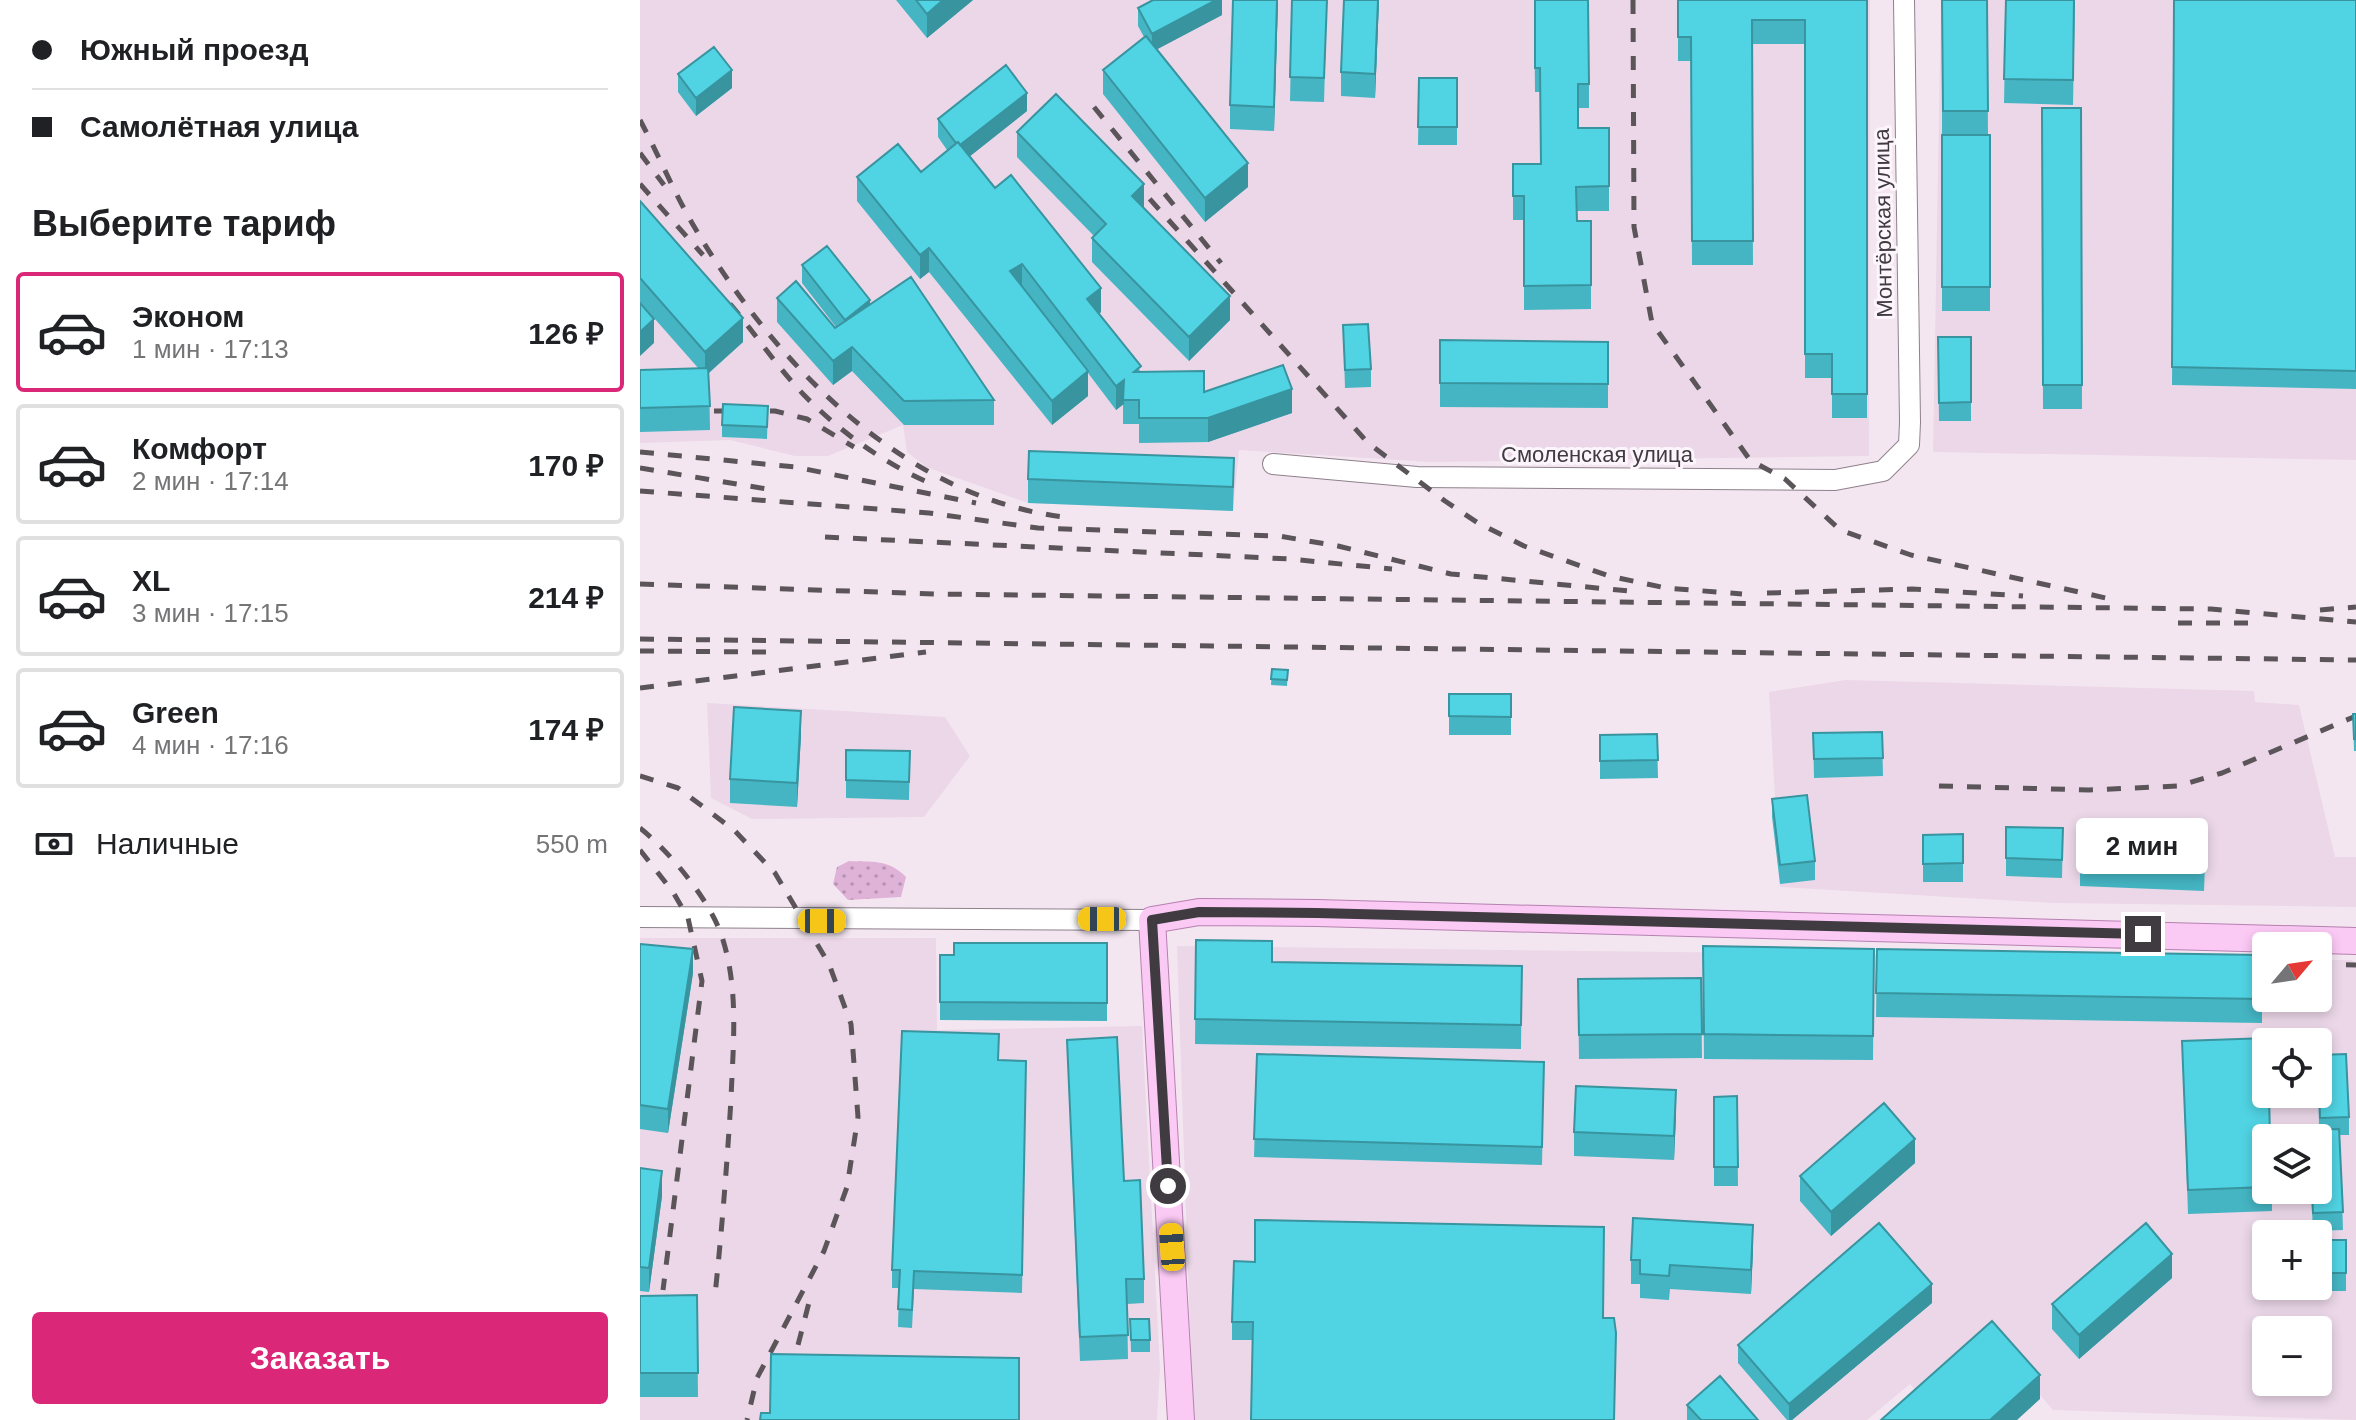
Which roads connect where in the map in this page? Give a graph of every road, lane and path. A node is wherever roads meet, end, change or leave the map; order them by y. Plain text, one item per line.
1 (1904, 0) edge
2 (1909, 445) joint
3 (1273, 464) dead end
4 (640, 917) edge
5 (1152, 920) junction
6 (2356, 941) edge
7 (1181, 1420) edge

1 - 2 street, Монтёрская улица
2 - 3 street, Смоленская улица
4 - 5 street
5 - 6 main road
5 - 7 main road

